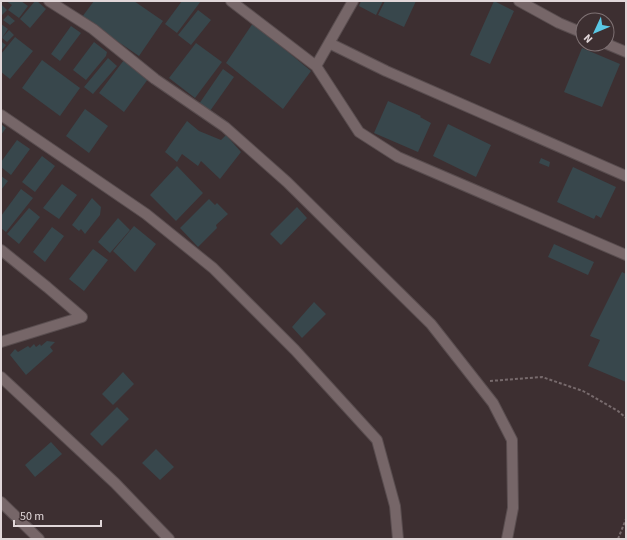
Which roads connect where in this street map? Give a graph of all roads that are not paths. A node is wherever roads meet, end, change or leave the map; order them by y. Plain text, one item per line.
1 (49, 1) edge
2 (230, 1) edge
3 (353, 1) edge
4 (519, 1) edge
5 (575, 30) edge
6 (329, 43) junction
7 (615, 47) edge
8 (626, 52) edge
9 (316, 66) junction
10 (1, 115) edge
11 (626, 176) edge
12 (1, 250) edge
13 (626, 255) edge
14 (1, 342) edge
15 (1, 377) edge
16 (1, 502) edge
17 (40, 539) edge
18 (169, 539) edge
19 (398, 539) edge
20 (507, 539) edge

1 - 20 street
2 - 9 street
3 - 6 street
4 - 5 street
6 - 9 street
6 - 11 street
7 - 8 street
9 - 13 street
10 - 19 street
12 - 14 street
15 - 18 street
16 - 17 street

